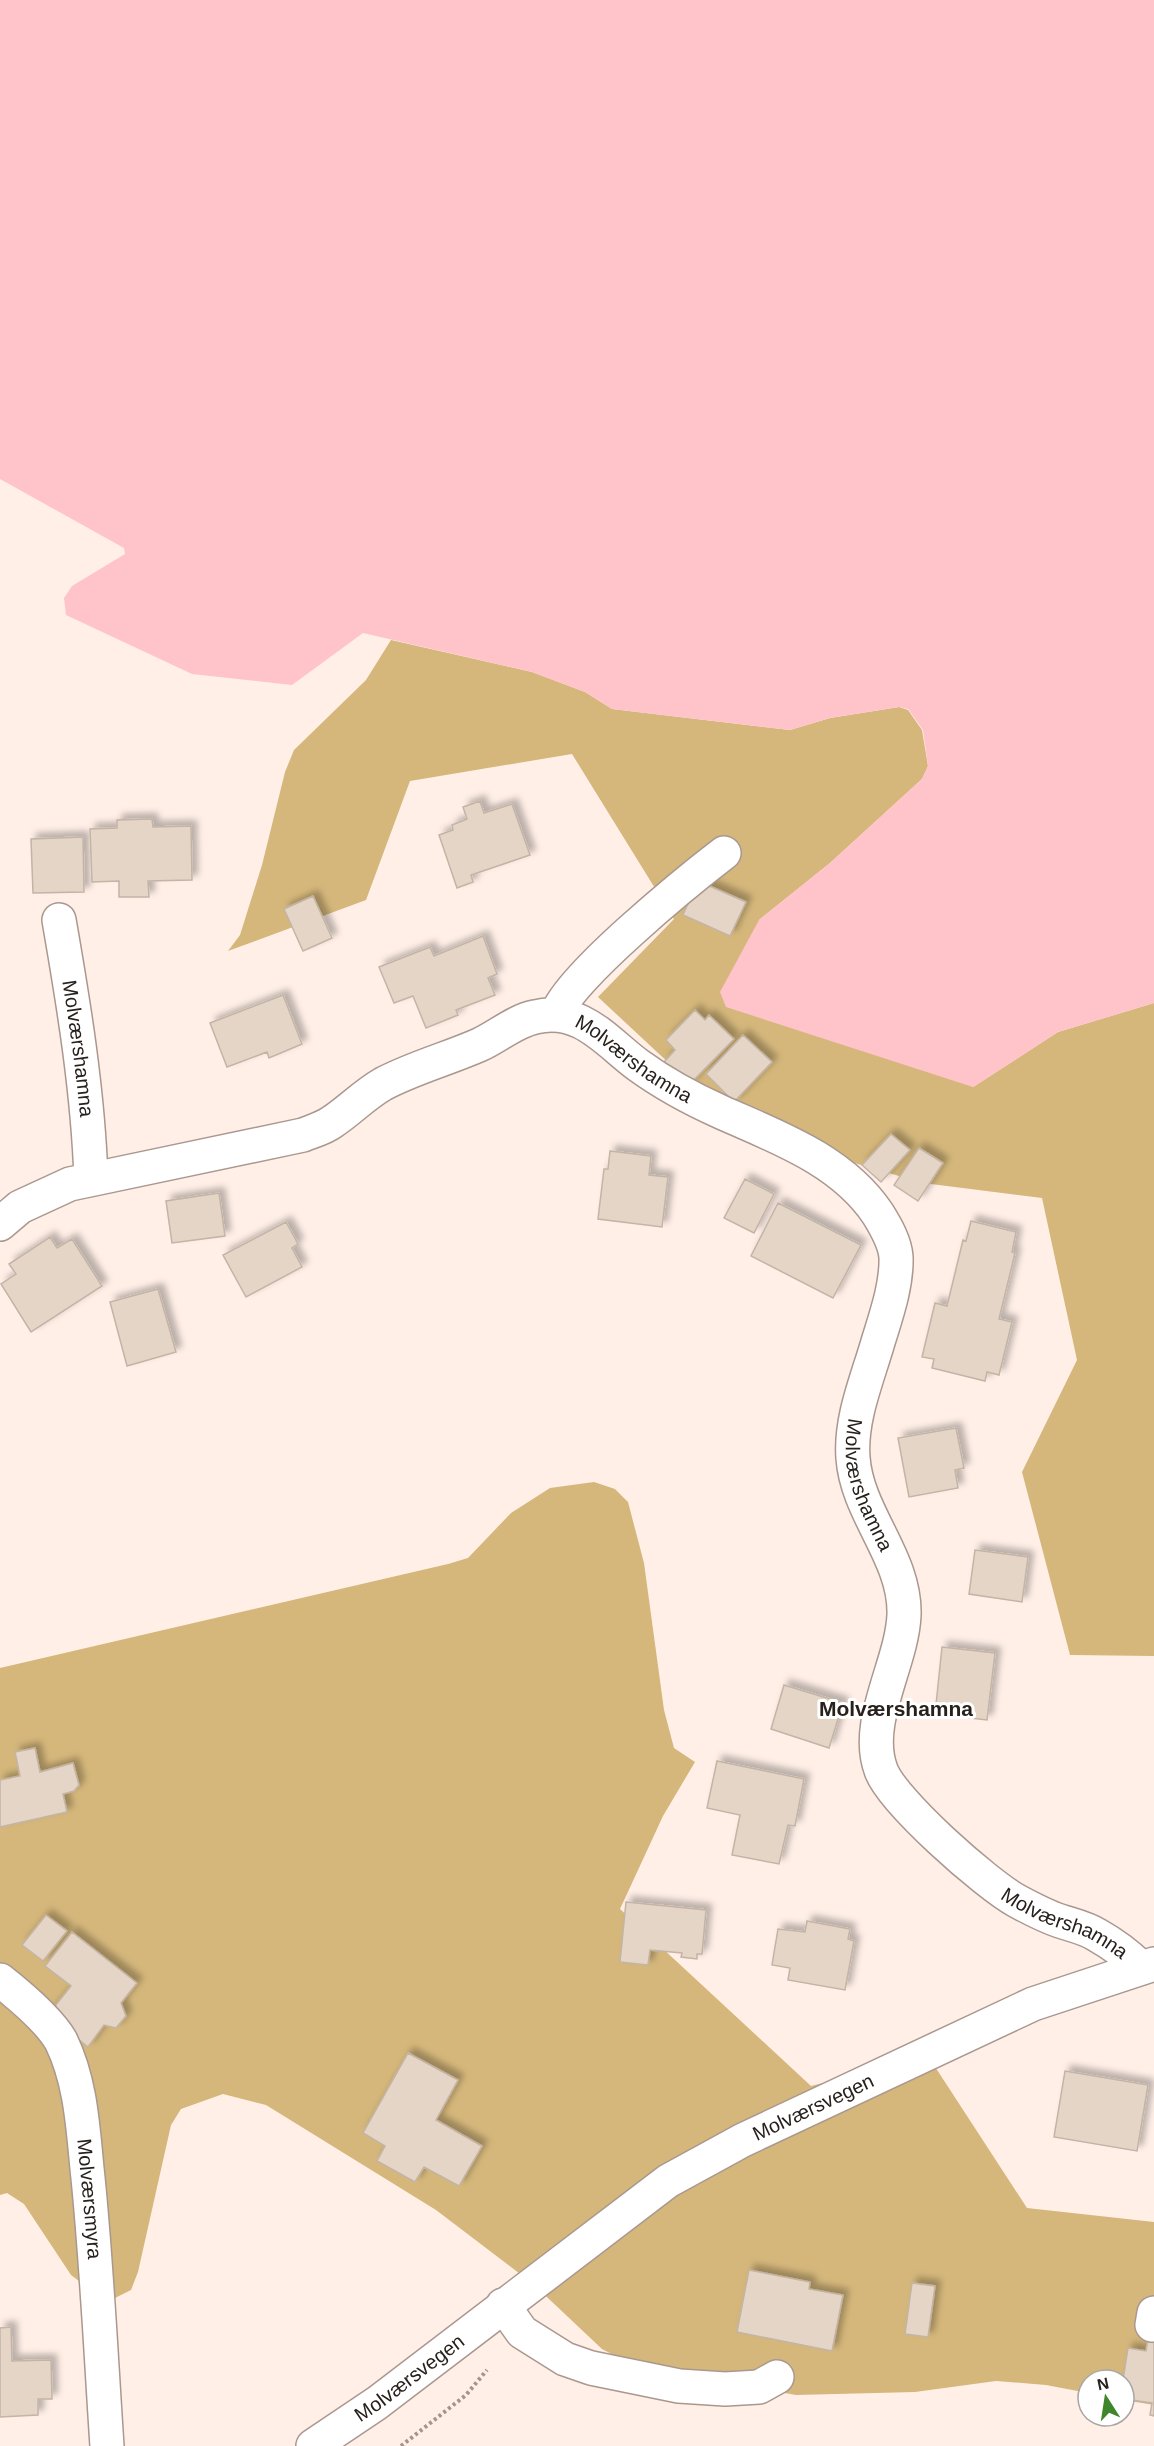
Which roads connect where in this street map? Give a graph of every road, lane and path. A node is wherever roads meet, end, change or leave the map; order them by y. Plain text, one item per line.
1 (724, 853) dead end
2 (59, 920) dead end
3 (557, 1014) junction
4 (91, 1179) junction
5 (0, 1224) edge
6 (1148, 1966) edge
7 (0, 1980) edge
8 (504, 2305) junction
9 (522, 2332) junction
10 (777, 2377) dead end
11 (107, 2446) edge
12 (313, 2446) edge
13 (401, 2446) edge

1 - 3 street, Molværshamna
2 - 4 street, Molværshamna
3 - 4 street, Molværshamna
3 - 6 street, Molværshamna
4 - 5 street, Molværshamna
6 - 8 street, Molværsvegen
7 - 11 street, Molværsmyra
8 - 9 street
8 - 12 street, Molværsvegen
9 - 10 street
9 - 13 path

